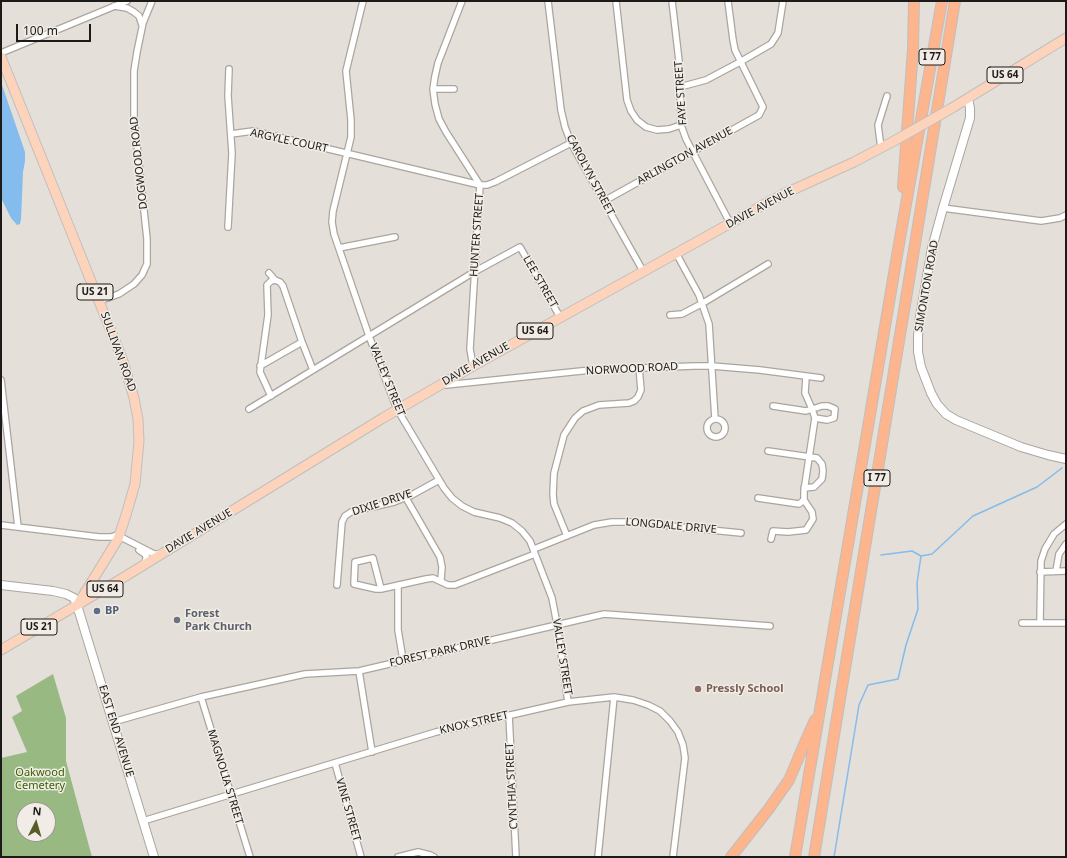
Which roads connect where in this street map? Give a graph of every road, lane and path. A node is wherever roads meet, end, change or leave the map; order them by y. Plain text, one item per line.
1 (127, 1) edge
2 (152, 1) edge
3 (363, 1) edge
4 (462, 1) edge
5 (548, 1) edge
6 (616, 1) edge
7 (672, 1) edge
8 (728, 1) edge
9 (783, 1) edge
10 (914, 1) edge
11 (935, 1) edge
12 (942, 1) edge
13 (955, 1) edge
14 (960, 1) edge
15 (114, 6) junction
16 (142, 26) junction
17 (1066, 38) edge
18 (1, 55) edge
19 (946, 56) junction
20 (740, 62) junction
21 (229, 69) dead end
22 (680, 87) junction
23 (433, 89) junction
24 (454, 89) dead end
25 (887, 96) dead end
26 (968, 99) junction
27 (922, 113) junction
28 (681, 125) junction
29 (232, 134) junction
30 (571, 143) junction
31 (881, 148) junction
32 (693, 152) junction
33 (347, 154) junction
34 (480, 185) junction
35 (604, 201) junction
36 (943, 208) junction
37 (1066, 215) edge
38 (730, 223) junction
39 (228, 227) dead end
40 (395, 237) dead end
41 (900, 238) junction
42 (339, 248) junction
43 (676, 253) junction
44 (768, 264) dead end
45 (643, 271) junction
46 (474, 272) junction
47 (269, 273) dead end
48 (275, 280) junction
49 (98, 302) junction
50 (703, 303) junction
51 (670, 315) dead end
52 (560, 317) junction
53 (369, 336) junction
54 (302, 342) junction
55 (260, 366) junction
56 (473, 366) junction
57 (712, 366) junction
58 (639, 367) junction
59 (313, 370) junction
60 (806, 377) junction
61 (821, 378) dead end
62 (1, 380) edge
63 (444, 383) junction
64 (271, 396) junction
65 (773, 406) dead end
66 (812, 408) junction
67 (397, 409) junction
68 (249, 410) dead end
69 (815, 418) junction
70 (715, 419) dead end
71 (3, 421) edge
72 (768, 451) dead end
73 (809, 457) junction
74 (1066, 459) edge
75 (439, 480) junction
76 (804, 488) junction
77 (406, 498) junction
78 (758, 498) dead end
79 (804, 500) junction
80 (1066, 524) edge
81 (1, 526) edge
82 (18, 527) junction
83 (741, 533) dead end
84 (99, 536) junction
85 (567, 536) junction
86 (118, 538) junction
87 (771, 539) dead end
88 (1066, 544) edge
89 (110, 551) junction
90 (534, 552) junction
91 (162, 554) junction
92 (142, 566) junction
93 (1056, 571) junction
94 (1040, 572) junction
95 (1066, 572) edge
96 (441, 580) junction
97 (1, 585) edge
98 (398, 585) junction
99 (337, 586) dead end
100 (381, 589) junction
101 (77, 605) junction
102 (1022, 623) dead end
103 (1040, 623) junction
104 (1066, 623) edge
105 (557, 624) junction
106 (770, 626) dead end
107 (1, 650) edge
108 (403, 660) junction
109 (360, 671) junction
110 (201, 697) junction
111 (614, 697) junction
112 (568, 702) junction
113 (820, 711) junction
114 (509, 715) junction
115 (113, 722) junction
116 (372, 752) junction
117 (335, 763) junction
118 (231, 795) junction
119 (143, 821) junction
120 (154, 857) edge
121 (250, 857) edge
122 (361, 857) edge
123 (398, 857) edge
124 (434, 857) edge
125 (516, 857) edge
126 (598, 857) edge
127 (673, 857) edge
128 (731, 857) edge
129 (795, 857) edge
130 (814, 857) edge

1 - 15 street
2 - 16 street, DOGWOOD ROAD
3 - 33 street, VALLEY STREET
4 - 23 street, HUNTER STREET
5 - 30 street, CAROLYN STREET
6 - 28 street
7 - 22 street, FAYE STREET
8 - 20 street
9 - 20 street
10 - 41 highway
11 - 27 highway
12 - 27 highway, I 77
13 - 19 highway, I 77
14 - 19 highway
15 - 16 street
15 - 18 street
16 - 49 street, DOGWOOD ROAD
17 - 26 main road, DAVIE AVENUE / US 64
18 - 49 main road, SULLIVAN ROAD / US 21
19 - 130 highway, I 77
20 - 22 street
20 - 32 street, ARLINGTON AVENUE
21 - 29 street
22 - 28 street, FAYE STREET
23 - 24 street
23 - 34 street, HUNTER STREET
25 - 31 street
26 - 31 main road, DAVIE AVENUE / US 64, bridge
26 - 36 street, SIMONTON ROAD
27 - 41 highway, I 77
28 - 32 street, FAYE STREET
29 - 33 street, ARGYLE COURT
29 - 39 street
30 - 34 street
30 - 35 street, CAROLYN STREET
31 - 38 main road, DAVIE AVENUE / US 64
32 - 35 street, ARLINGTON AVENUE
32 - 38 street, FAYE STREET
33 - 34 street, ARGYLE COURT
33 - 42 street, VALLEY STREET
34 - 46 street, HUNTER STREET
35 - 45 street, CAROLYN STREET
36 - 37 street
36 - 74 street, SIMONTON ROAD
38 - 43 main road, DAVIE AVENUE / US 64
40 - 42 street
41 - 113 highway, I 77
42 - 53 street, VALLEY STREET
43 - 45 main road, DAVIE AVENUE / US 64
43 - 50 street
44 - 50 street
45 - 52 main road, DAVIE AVENUE / US 64
46 - 52 street, LEE STREET
46 - 53 street
46 - 56 street, HUNTER STREET
47 - 48 street
48 - 54 street
48 - 55 street
49 - 86 main road, SULLIVAN ROAD / US 21
50 - 51 street
50 - 57 street
52 - 56 main road, DAVIE AVENUE / US 64
53 - 59 street
53 - 67 street, VALLEY STREET
54 - 55 street
54 - 59 street
55 - 64 street
56 - 63 main road, DAVIE AVENUE / US 64
57 - 58 street, NORWOOD ROAD
57 - 60 street, NORWOOD ROAD
57 - 70 street
58 - 63 street, NORWOOD ROAD
58 - 85 street
59 - 64 street
60 - 61 street, NORWOOD ROAD
60 - 66 street
62 - 71 street
63 - 67 main road, DAVIE AVENUE / US 64
64 - 68 street
65 - 66 street
66 - 69 street
66 - 69 street
67 - 75 street, VALLEY STREET
67 - 91 main road, DAVIE AVENUE / US 64
69 - 73 street
71 - 82 street
72 - 73 street
73 - 76 street
73 - 76 street
75 - 77 street, DIXIE DRIVE
75 - 90 street, VALLEY STREET
76 - 79 street
77 - 96 street
77 - 99 street, DIXIE DRIVE
78 - 79 street
79 - 87 street
80 - 94 street
81 - 82 street
82 - 84 street
83 - 85 street, LONGDALE DRIVE
84 - 86 street
84 - 89 street
85 - 90 street, LONGDALE DRIVE
86 - 89 main road, SULLIVAN ROAD / US 21
86 - 91 street
86 - 92 street
88 - 93 street
89 - 101 main road, SULLIVAN ROAD / US 21
90 - 96 street, LONGDALE DRIVE
90 - 105 street, VALLEY STREET
91 - 92 main road, DAVIE AVENUE / US 64
92 - 101 main road, DAVIE AVENUE / US 64
93 - 94 street
93 - 95 street
94 - 103 street
96 - 98 street, LONGDALE DRIVE
97 - 101 street
98 - 100 street, LONGDALE DRIVE
98 - 108 street
100 - 100 street
101 - 107 main road, DAVIE AVENUE / US 21
101 - 115 street, EAST END AVENUE
102 - 103 street
103 - 104 street
105 - 106 street, FOREST PARK DRIVE
105 - 108 street, FOREST PARK DRIVE
105 - 112 street, VALLEY STREET
108 - 109 street, FOREST PARK DRIVE
109 - 110 street, FOREST PARK DRIVE
109 - 116 street
110 - 115 street, FOREST PARK DRIVE
110 - 118 street, MAGNOLIA STREET
111 - 112 street, KNOX STREET
111 - 126 street
111 - 127 street, KNOX STREET
112 - 114 street, KNOX STREET
113 - 128 highway
113 - 129 highway, I 77
114 - 116 street, KNOX STREET
114 - 125 street, CYNTHIA STREET
115 - 119 street, EAST END AVENUE
116 - 117 street, KNOX STREET
117 - 118 street, KNOX STREET
117 - 122 street, VINE STREET
118 - 119 street, KNOX STREET
118 - 121 street, MAGNOLIA STREET
119 - 120 street, EAST END AVENUE
123 - 124 street

